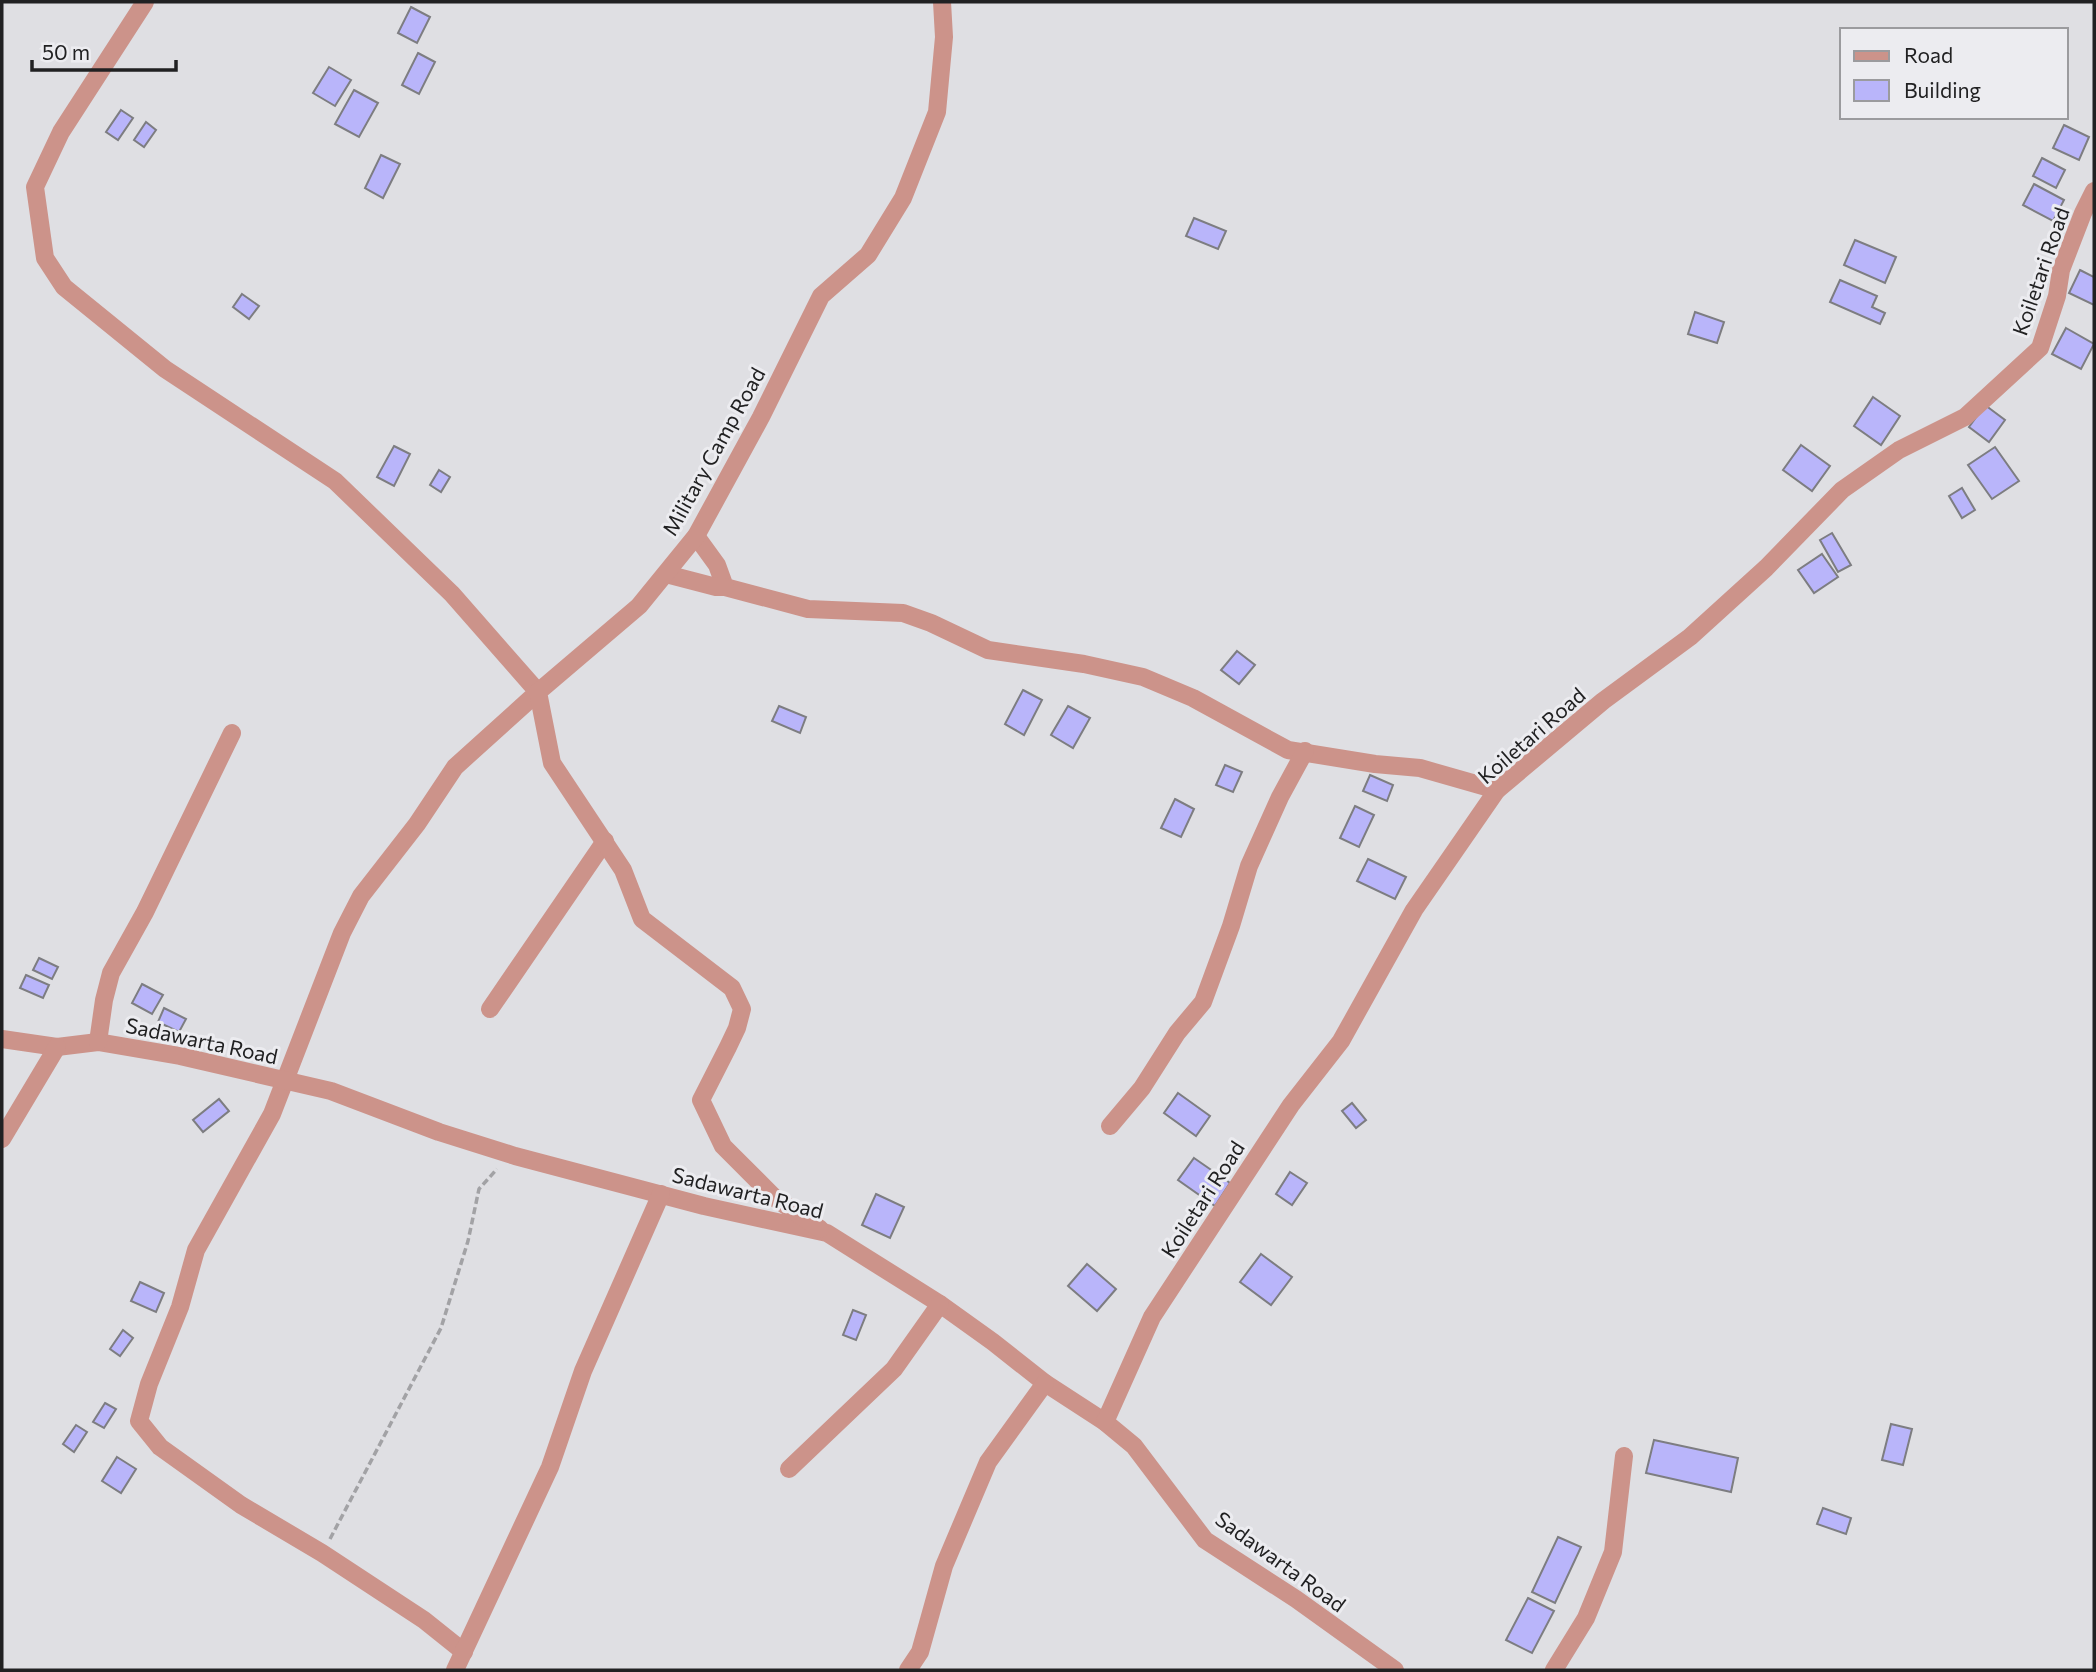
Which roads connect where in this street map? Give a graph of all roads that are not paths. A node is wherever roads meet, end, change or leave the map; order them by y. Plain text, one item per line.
1 (145, 2) edge
2 (942, 2) edge
3 (2094, 191) edge
4 (696, 536) junction
5 (666, 573) junction
6 (725, 587) junction
7 (538, 692) junction
8 (232, 733) dead end
9 (1305, 751) junction
10 (1497, 790) junction
11 (605, 841) junction
12 (490, 1009) dead end
13 (2, 1039) edge
14 (98, 1042) junction
15 (57, 1047) junction
16 (285, 1081) junction
17 (1110, 1126) dead end
18 (2, 1139) edge
19 (661, 1194) junction
20 (827, 1233) junction
21 (940, 1304) junction
22 (1045, 1383) junction
23 (1105, 1422) junction
24 (1624, 1456) dead end
25 (789, 1469) dead end
26 (464, 1653) junction
27 (454, 1670) edge
28 (908, 1670) edge
29 (1395, 1670) edge
30 (1554, 1670) edge

1 - 7 street
2 - 4 street, Military Camp Road
3 - 10 street, Koiletari Road
4 - 5 street, Military Camp Road
4 - 6 street
5 - 6 street
5 - 7 street, Military Camp Road
6 - 9 street
7 - 11 street
7 - 16 street, Military Camp Road
8 - 14 street
9 - 10 street
9 - 17 street
10 - 23 street, Koiletari Road
11 - 12 street
11 - 20 street
13 - 15 street, Sadawarta Road
14 - 15 street, Sadawarta Road
14 - 16 street, Sadawarta Road
15 - 18 street
16 - 19 street, Sadawarta Road
16 - 26 street, Military Camp Road
19 - 20 street, Sadawarta Road
19 - 26 street
20 - 21 street, Sadawarta Road
21 - 22 street, Sadawarta Road
21 - 25 street
22 - 23 street, Sadawarta Road
22 - 28 street
23 - 29 street, Sadawarta Road
24 - 30 street
26 - 27 street

